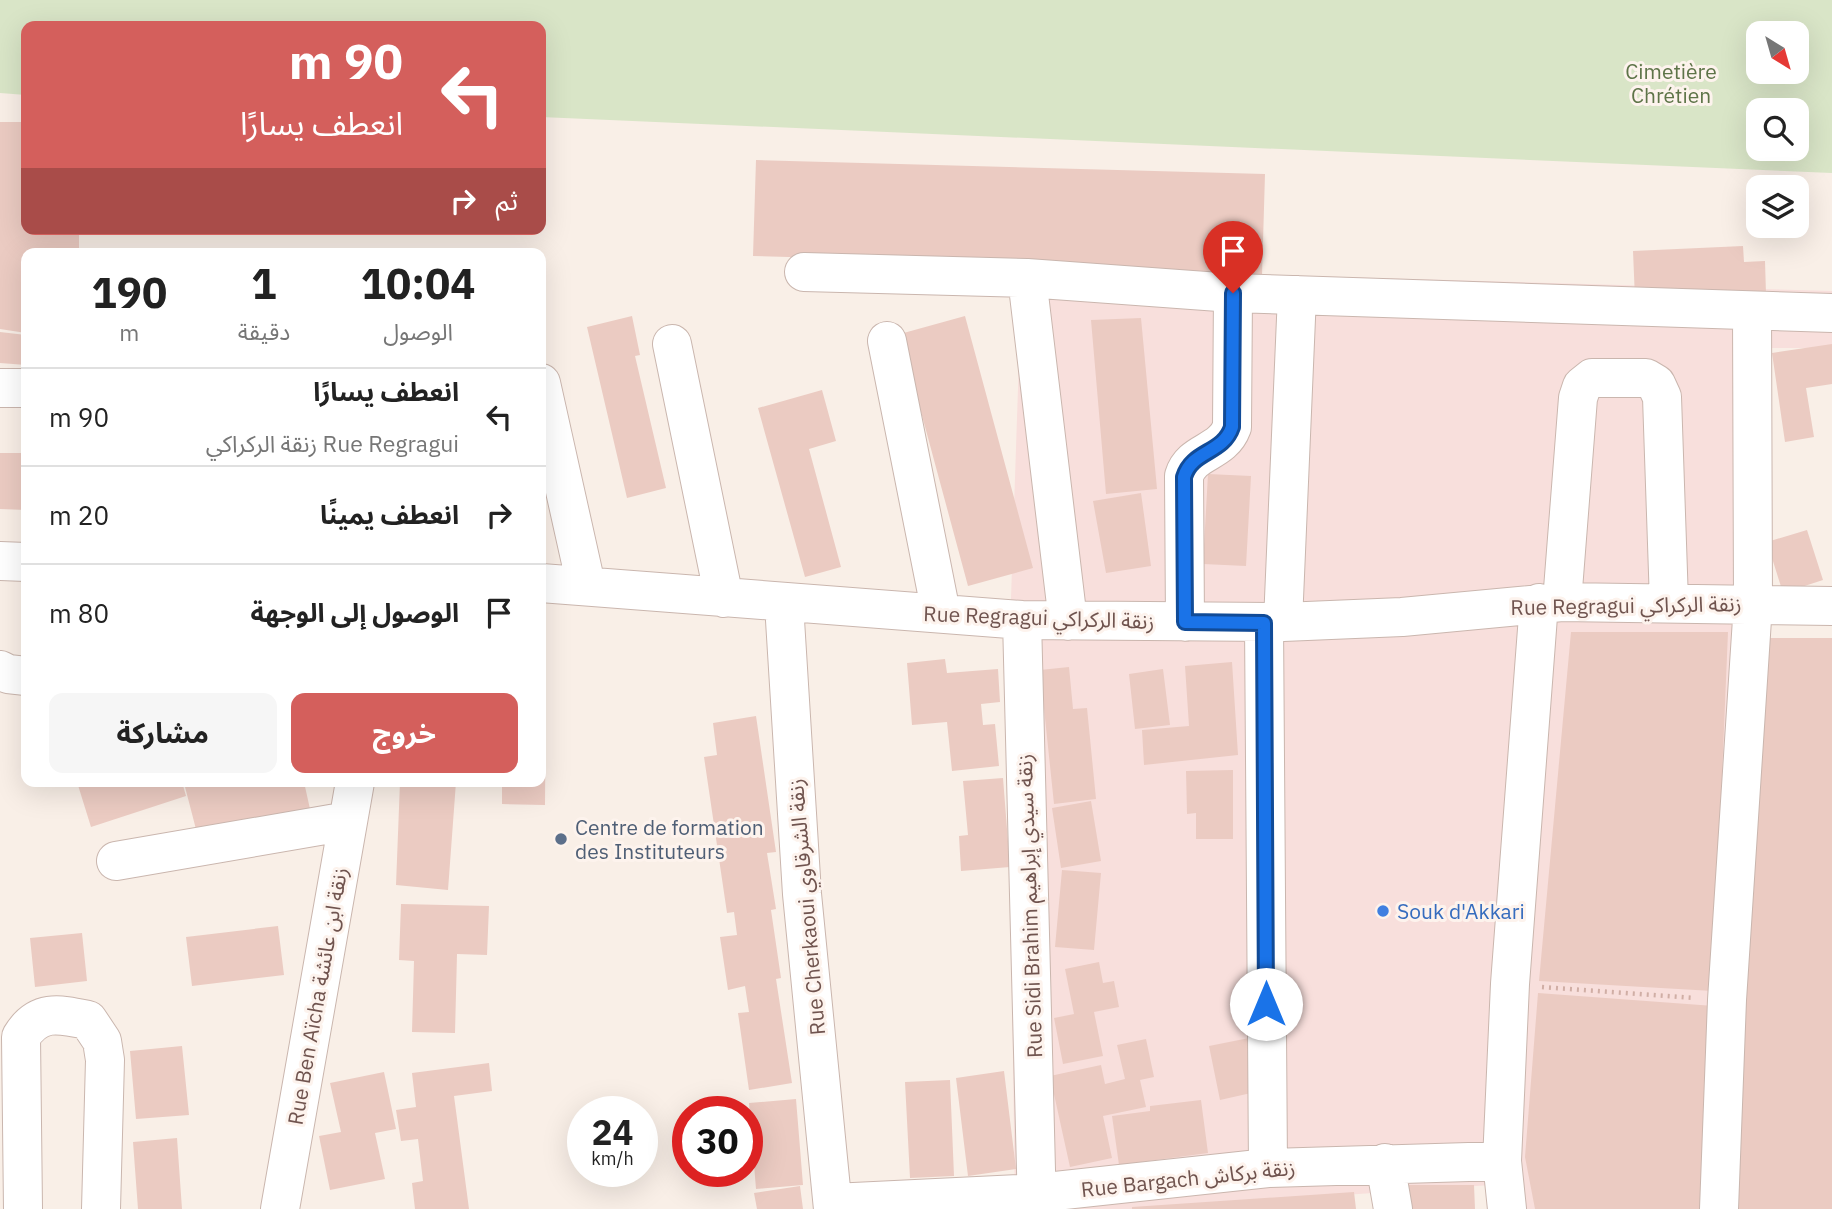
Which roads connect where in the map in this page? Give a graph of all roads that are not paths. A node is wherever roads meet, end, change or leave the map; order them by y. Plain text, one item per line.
1 (804, 272) dead end
2 (1027, 278) junction
3 (1233, 293) junction
4 (1297, 295) junction
5 (1752, 311) junction
6 (1832, 313) edge
7 (887, 341) dead end
8 (672, 344) dead end
9 (0, 388) edge
10 (21, 388) edge
11 (546, 405) edge
12 (0, 561) edge
13 (21, 562) edge
14 (546, 583) edge
15 (586, 584) junction
16 (724, 598) junction
17 (1669, 601) junction
18 (1551, 602) junction
19 (784, 604) junction
20 (1753, 604) junction
21 (1832, 606) edge
22 (941, 613) junction
23 (1022, 620) junction
24 (1068, 621) junction
25 (1185, 622) junction
26 (1274, 623) junction
27 (0, 670) edge
28 (21, 675) edge
29 (354, 787) edge
30 (348, 821) junction
31 (116, 861) dead end
32 (1502, 1161) junction
33 (1385, 1163) junction
34 (1268, 1168) junction
35 (1037, 1201) edge
36 (833, 1206) edge
37 (23, 1209) edge
38 (101, 1209) edge
39 (280, 1209) edge
40 (1393, 1209) edge
41 (1507, 1209) edge
42 (1719, 1209) edge

1 - 2 street
2 - 3 street
2 - 24 street
3 - 4 street
3 - 25 street
4 - 5 street
4 - 26 street
5 - 6 street
5 - 20 street
7 - 22 street
8 - 16 street
9 - 10 street
11 - 15 street
12 - 13 street
14 - 15 street, Rue Regragui زنقة الركراكي
15 - 16 street, Rue Regragui زنقة الركراكي
16 - 19 street, Rue Regragui زنقة الركراكي
17 - 18 street, Rue Regragui زنقة الركراكي
17 - 18 street
17 - 20 street, Rue Regragui زنقة الركراكي
18 - 26 street, Rue Regragui زنقة الركراكي
18 - 32 street
19 - 22 street, Rue Regragui زنقة الركراكي
19 - 36 street, Rue Cherkaoui زنقة الشرقاوي
20 - 21 street, Rue Regragui زنقة الركراكي
20 - 42 street
22 - 23 street, Rue Regragui زنقة الركراكي
23 - 24 street, Rue Regragui زنقة الركراكي
23 - 35 street, Rue Sidi Brahim زنقة سيدي إبراهيم
24 - 25 street, Rue Regragui زنقة الركراكي
25 - 26 street, Rue Regragui زنقة الركراكي
26 - 34 street
27 - 28 street
29 - 30 street, Rue Ben Aïcha زنقة ابن عائشة
30 - 31 street
30 - 39 street, Rue Ben Aïcha زنقة ابن عائشة
32 - 33 street, Rue Bargach زنقة بركاش
32 - 41 street
33 - 34 street, Rue Bargach زنقة بركاش
33 - 40 street
34 - 35 street, Rue Bargach زنقة بركاش
35 - 36 street, Rue Bargach زنقة بركاش
37 - 38 street

